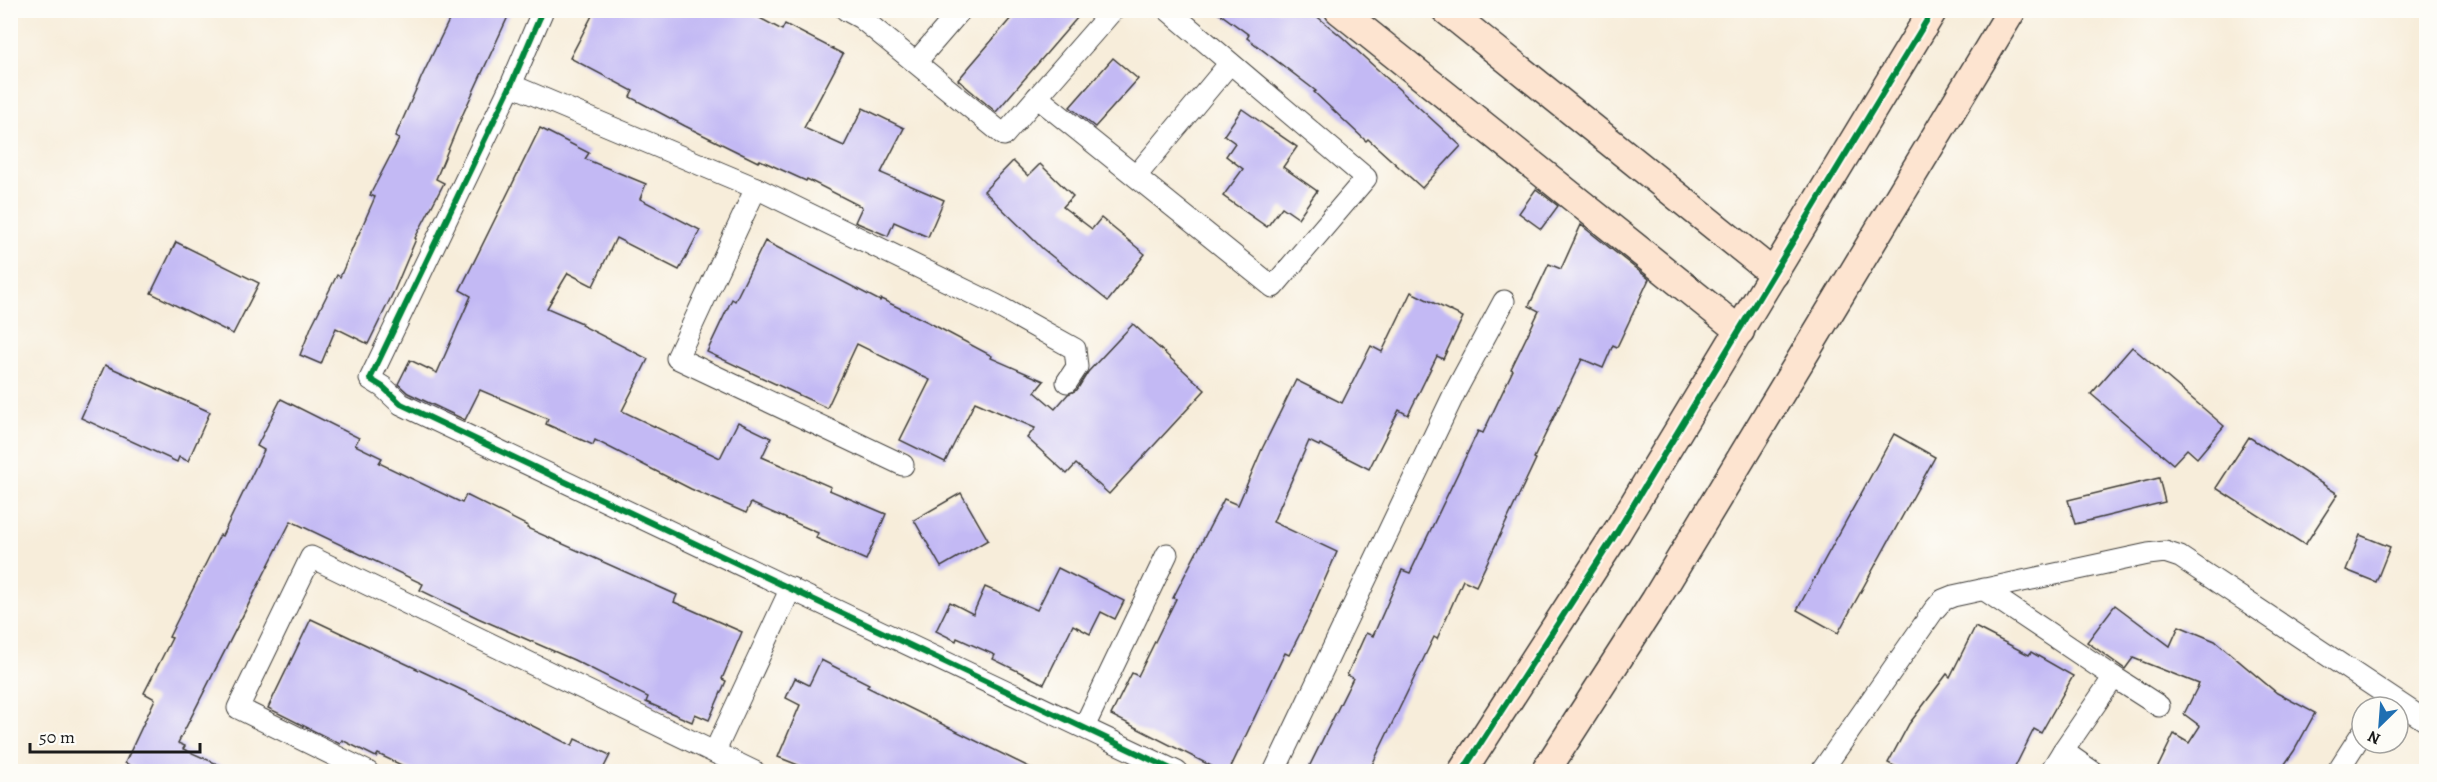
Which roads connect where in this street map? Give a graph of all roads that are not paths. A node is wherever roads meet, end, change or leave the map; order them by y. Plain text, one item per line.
1 (543, 10) edge
2 (846, 10) edge
3 (961, 10) edge
4 (1113, 10) edge
5 (1168, 10) edge
6 (1339, 10) edge
7 (1446, 10) edge
8 (1933, 10) edge
9 (2012, 10) edge
10 (916, 62) junction
11 (1230, 63) junction
12 (511, 85) junction
13 (1037, 97) junction
14 (1136, 176) junction
15 (756, 188) junction
16 (1773, 274) junction
17 (1504, 301) dead end
18 (1740, 331) junction
19 (1067, 382) dead end
20 (903, 465) dead end
21 (1167, 554) dead end
22 (791, 588) junction
23 (1983, 589) junction
24 (2114, 677) junction
25 (2376, 695) edge
26 (2159, 706) dead end
27 (2410, 713) edge
28 (2427, 721) edge
29 (1084, 727) junction
30 (715, 751) junction
31 (2350, 751) edge
32 (2063, 752) junction
33 (368, 771) edge
34 (755, 771) edge
35 (1177, 771) edge
36 (1274, 771) edge
37 (1462, 771) edge
38 (1545, 771) edge
39 (1821, 771) edge
40 (2050, 771) edge
41 (2093, 771) edge
42 (2337, 771) edge

1 - 12 street
2 - 10 street
3 - 10 street
4 - 13 street
5 - 11 street
6 - 18 street
7 - 16 street
8 - 16 street
9 - 38 street
10 - 13 street
11 - 14 street
11 - 14 street
12 - 15 street
12 - 22 street
13 - 14 street
15 - 19 street
15 - 20 street
16 - 18 street
17 - 36 street
18 - 37 street
21 - 29 street
22 - 29 street
22 - 30 street
23 - 24 street
23 - 25 street
23 - 39 street
24 - 26 street
24 - 32 street
27 - 28 street
29 - 35 street
30 - 33 street
30 - 34 street
31 - 42 street
32 - 40 street
32 - 41 street

